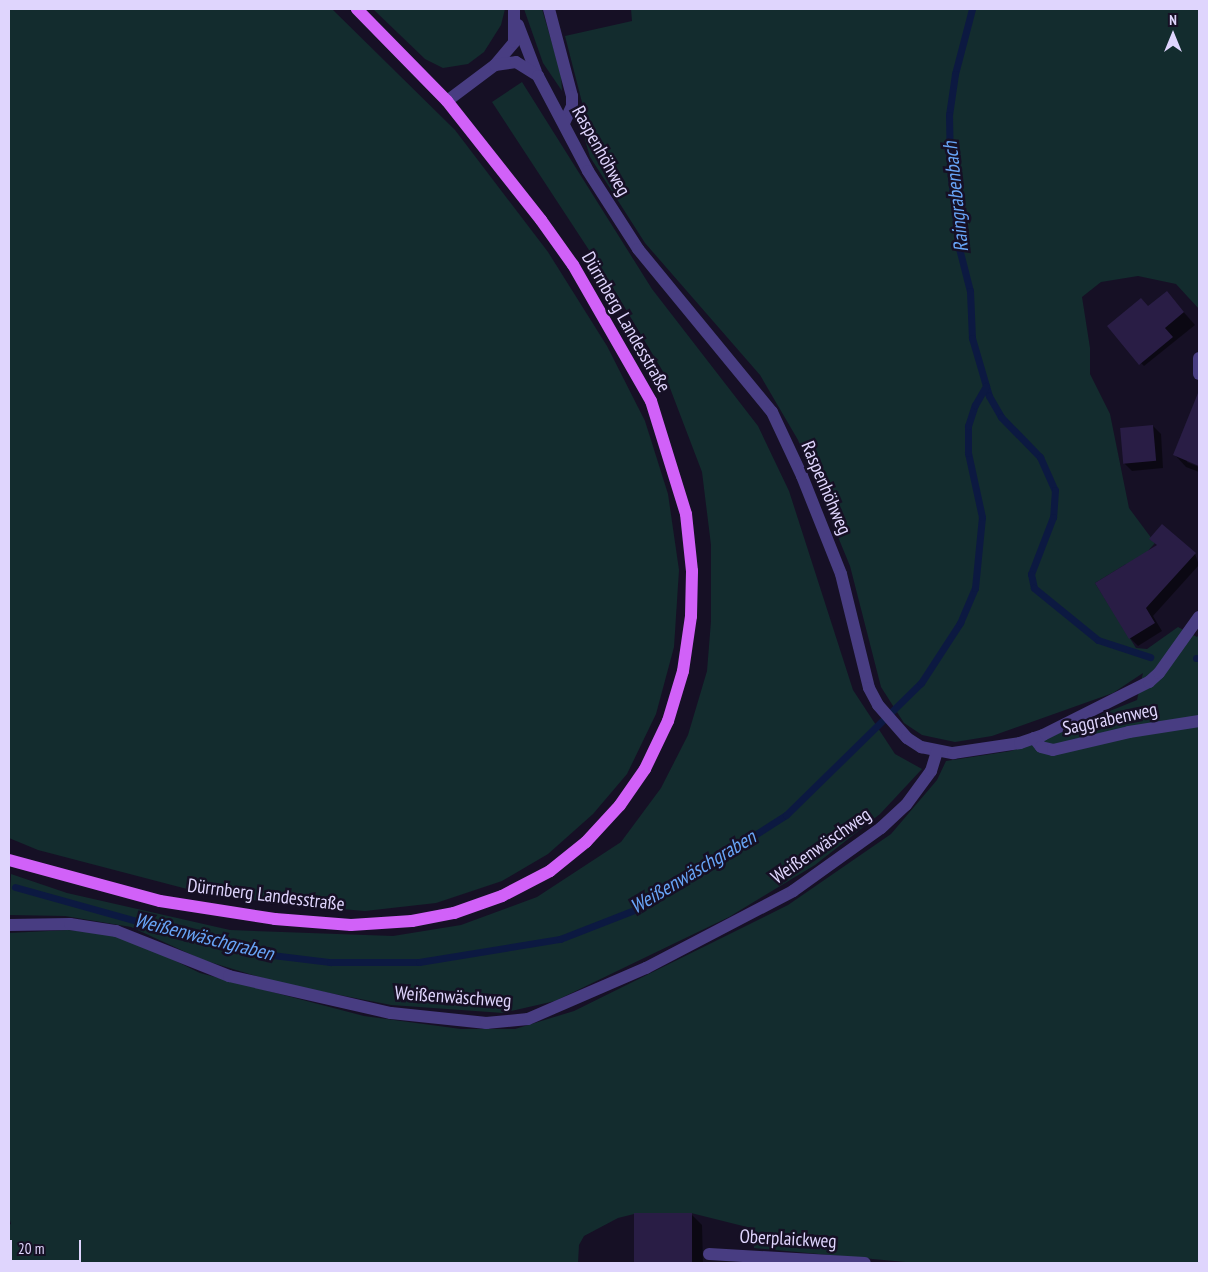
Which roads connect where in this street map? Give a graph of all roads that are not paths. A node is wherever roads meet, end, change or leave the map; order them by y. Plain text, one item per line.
1 (357, 9) edge
2 (549, 9) edge
3 (515, 13) edge
4 (495, 65) junction
5 (538, 76) junction
6 (447, 101) junction
7 (564, 123) junction
8 (1199, 358) edge
9 (1199, 374) edge
10 (1199, 617) edge
11 (1199, 721) edge
12 (1034, 738) junction
13 (937, 751) junction
14 (9, 860) edge
15 (9, 924) edge
16 (709, 1254) dead end
17 (865, 1263) edge

1 - 6 main road, Dürrnberg Landesstraße
2 - 7 street
3 - 4 street
3 - 5 street
4 - 5 street, Raspenhöhweg
4 - 6 street
5 - 7 street, Raspenhöhweg
6 - 14 main road, Dürrnberg Landesstraße
7 - 13 street, Raspenhöhweg
8 - 9 street
10 - 12 street, Raspenhöhweg
11 - 12 street, Saggrabenweg
12 - 13 street, Raspenhöhweg
13 - 15 street, Weißenwäschweg
16 - 17 street, Oberplaickweg

